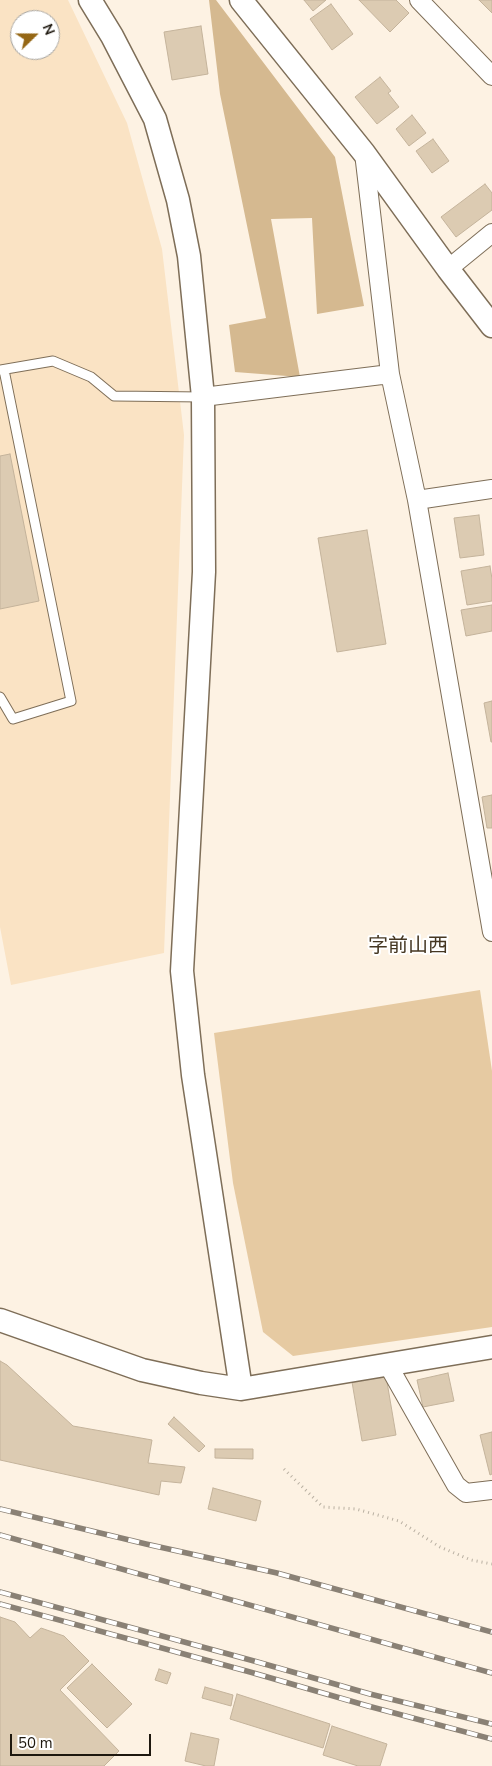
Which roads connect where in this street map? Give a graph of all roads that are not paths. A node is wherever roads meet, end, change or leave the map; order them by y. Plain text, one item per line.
1 (90, 0) edge
2 (241, 0) edge
3 (419, 0) edge
4 (492, 76) edge
5 (364, 153) junction
6 (492, 233) edge
7 (448, 269) junction
8 (492, 326) edge
9 (2, 370) edge
10 (390, 374) junction
11 (203, 397) junction
12 (492, 489) edge
13 (418, 500) junction
14 (0, 697) edge
15 (492, 932) edge
16 (0, 1320) edge
17 (492, 1347) edge
18 (388, 1365) junction
19 (241, 1389) junction
20 (492, 1490) edge

1 - 11 street
2 - 5 street
3 - 4 street
5 - 7 street
5 - 10 street
6 - 7 street
7 - 8 street
9 - 11 lane
9 - 14 lane
10 - 11 street
10 - 13 street
11 - 19 street
12 - 13 street
13 - 15 street
16 - 19 street
17 - 18 street
18 - 19 street
18 - 20 street

